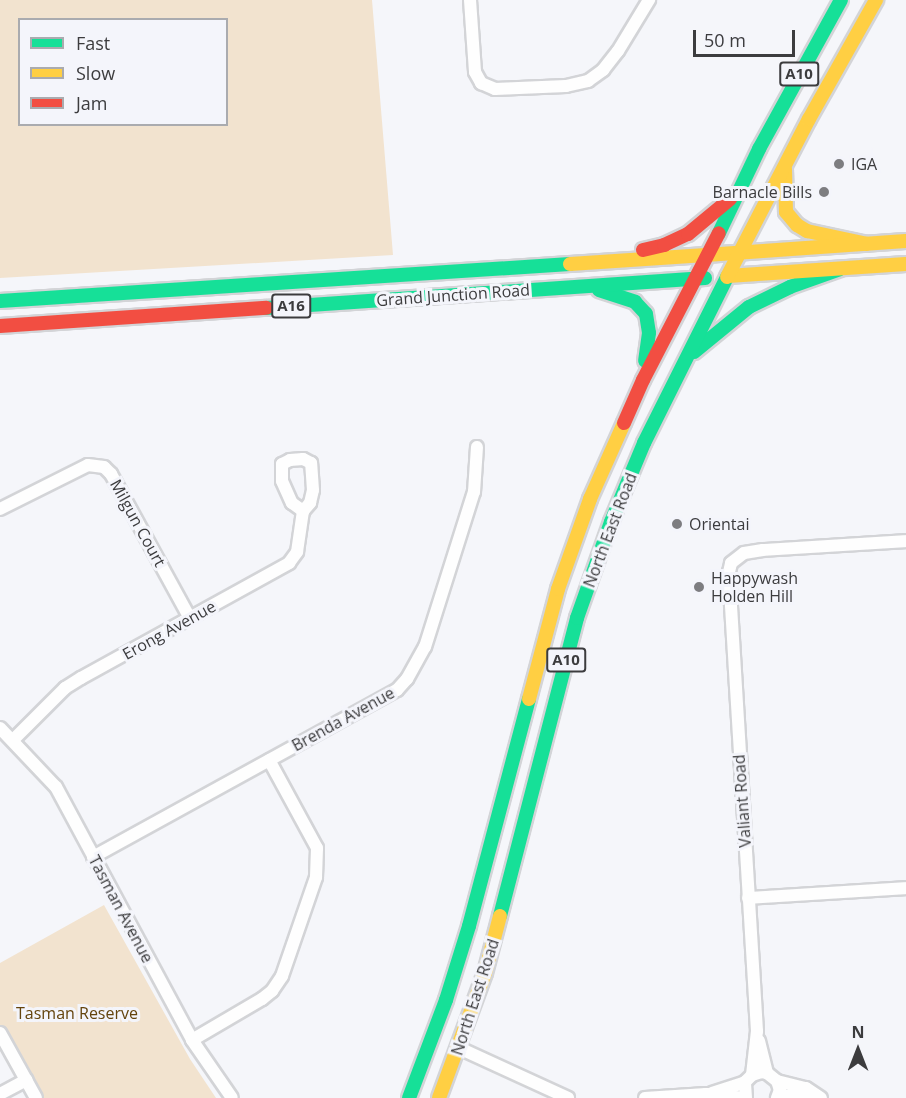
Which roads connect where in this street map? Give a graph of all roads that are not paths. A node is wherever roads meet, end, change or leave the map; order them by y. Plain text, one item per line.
1 (470, 0) edge
2 (649, 0) edge
3 (841, 0) edge
4 (876, 0) edge
5 (785, 165) junction
6 (742, 187) junction
7 (906, 241) edge
8 (867, 244) junction
9 (741, 252) junction
10 (706, 255) junction
11 (586, 263) junction
12 (906, 264) edge
13 (840, 269) junction
14 (368, 276) junction
15 (728, 276) junction
16 (694, 278) junction
17 (582, 286) junction
18 (369, 300) junction
19 (0, 301) edge
20 (0, 327) edge
21 (685, 360) junction
22 (642, 380) junction
23 (477, 447) dead end
24 (0, 509) edge
25 (303, 511) dead end
26 (906, 542) edge
27 (190, 618) junction
28 (0, 728) edge
29 (13, 740) junction
30 (269, 760) junction
31 (93, 856) junction
32 (906, 888) edge
33 (748, 898) junction
34 (446, 1000) junction
35 (756, 1031) junction
36 (0, 1033) edge
37 (192, 1040) junction
38 (459, 1048) junction
39 (422, 1067) junction
40 (772, 1077) junction
41 (749, 1078) junction
42 (26, 1080) junction
43 (0, 1094) edge
44 (706, 1094) junction
45 (818, 1096) edge
46 (778, 1097) edge
47 (36, 1098) edge
48 (232, 1098) edge
49 (409, 1098) edge
50 (439, 1098) edge
51 (568, 1098) edge
52 (645, 1098) edge
53 (745, 1098) edge

1 - 2 street
3 - 6 main road, North East Road / A10
4 - 5 main road, North East Road / A10
5 - 8 main road
5 - 9 main road, North East Road / A10
6 - 10 main road, North East Road / A10
6 - 11 main road
7 - 8 main road, Grand Junction Road / A16
8 - 9 main road, Grand Junction Road / A16
9 - 10 main road, Grand Junction Road / A16
9 - 15 main road, North East Road / A10
10 - 11 main road, Grand Junction Road / A16
10 - 16 main road, North East Road / A10
11 - 14 main road, Grand Junction Road / A16
12 - 13 main road, Grand Junction Road / A16
13 - 15 main road, Grand Junction Road / A16
13 - 21 main road
14 - 18 main road
14 - 19 main road, Grand Junction Road / A16
15 - 16 main road, Grand Junction Road / A16
15 - 21 main road, North East Road / A10
16 - 17 main road, Grand Junction Road / A16
16 - 22 main road, North East Road / A10
17 - 18 main road, Grand Junction Road / A16
17 - 22 main road
18 - 20 main road, Grand Junction Road / A16
21 - 38 main road, North East Road / A10
22 - 34 main road, North East Road / A10
23 - 30 street, Brenda Avenue
24 - 27 street, Milgun Court
25 - 27 street, Erong Avenue
26 - 33 street, Valiant Road
27 - 29 street, Erong Avenue
28 - 29 street, Tasman Avenue
29 - 31 street, Tasman Avenue
30 - 31 street, Brenda Avenue
30 - 37 street
31 - 37 street, Tasman Avenue
32 - 33 street
33 - 35 street, Valiant Road
34 - 38 main road
34 - 39 main road, North East Road / A10
35 - 40 street, Valiant Road
35 - 41 street, Valiant Road
36 - 42 street
37 - 48 street, Tasman Avenue
38 - 39 main road
38 - 50 main road, North East Road / A10
38 - 51 street
39 - 49 main road, North East Road / A10
40 - 41 street
40 - 45 street
40 - 46 street, Valiant Road
41 - 44 street
41 - 53 street, Valiant Road
42 - 43 street
42 - 47 street
44 - 52 street
44 - 53 street
45 - 46 street

